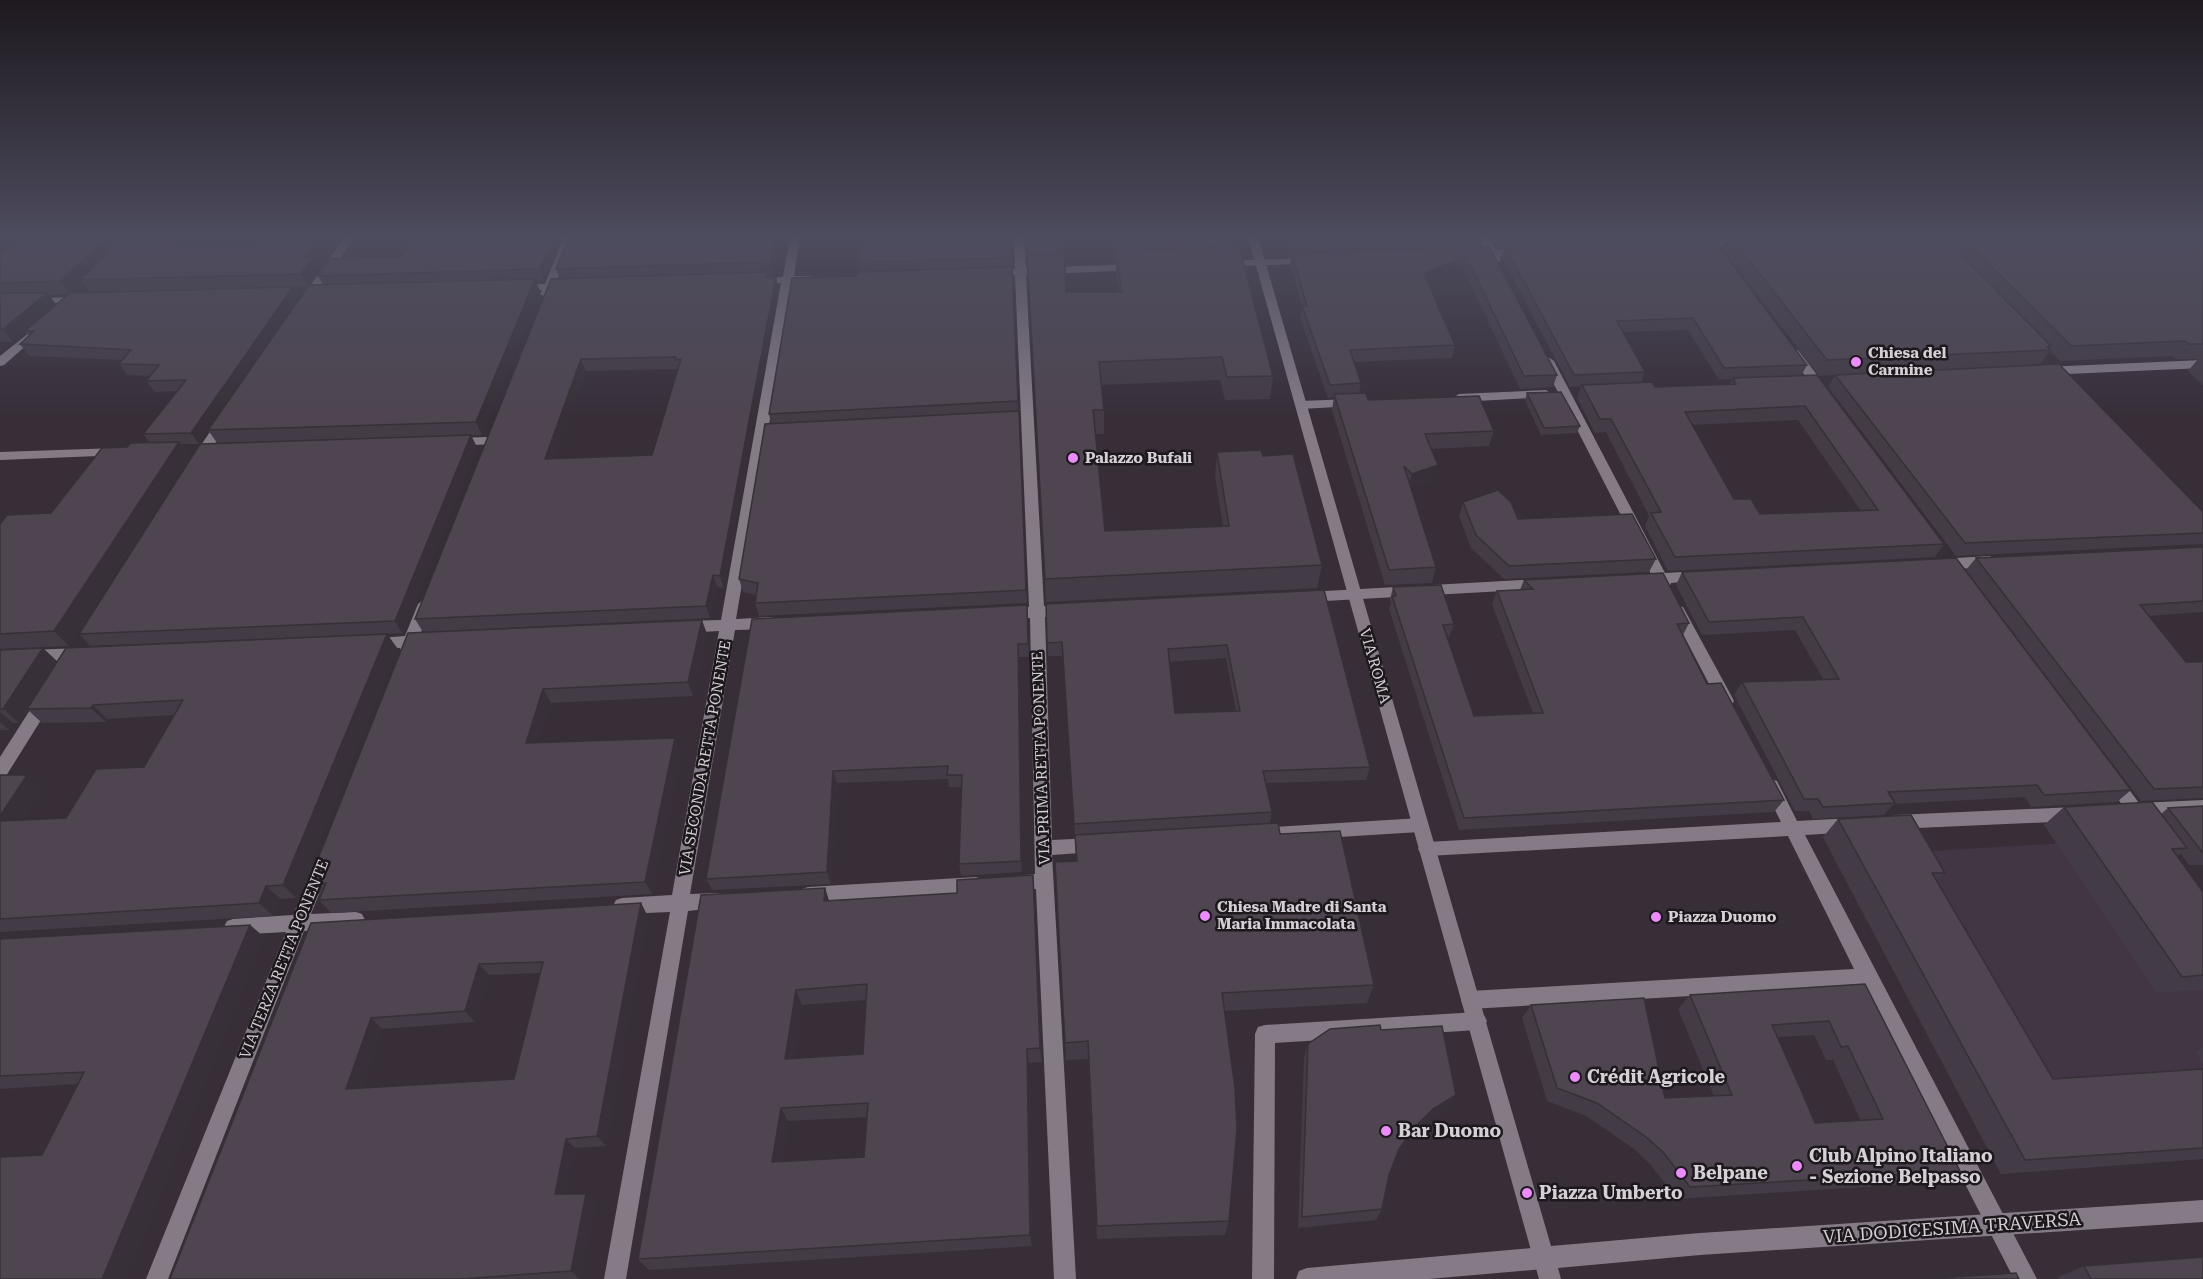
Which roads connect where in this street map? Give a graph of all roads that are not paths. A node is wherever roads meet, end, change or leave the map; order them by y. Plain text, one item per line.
1 (70, 297) edge
2 (76, 297) edge
3 (80, 297) edge
4 (308, 297) edge
5 (545, 297) edge
6 (786, 297) edge
7 (1021, 297) edge
8 (1270, 297) edge
9 (96, 300) edge
10 (25, 301) edge
11 (540, 309) edge
12 (297, 313) edge
13 (1788, 345) edge
14 (1544, 353) edge
15 (0, 362) edge
16 (2203, 363) edge
17 (2054, 366) junction
18 (2034, 371) edge
19 (2074, 387) edge
20 (1570, 393) junction
21 (1444, 398) edge
22 (1829, 400) edge
23 (1361, 402) edge
24 (1301, 405) junction
25 (231, 411) edge
26 (489, 441) edge
27 (442, 442) edge
28 (136, 452) edge
29 (0, 456) edge
30 (192, 469) edge
31 (2008, 561) edge
32 (1928, 565) edge
33 (1719, 575) edge
34 (1661, 578) junction
35 (1626, 580) edge
36 (1555, 584) edge
37 (432, 586) edge
38 (1354, 594) junction
39 (1296, 597) edge
40 (1084, 609) edge
41 (1037, 612) junction
42 (990, 614) edge
43 (789, 622) edge
44 (729, 625) junction
45 (670, 628) edge
46 (434, 640) edge
47 (410, 642) junction
48 (362, 644) edge
49 (99, 653) edge
50 (0, 657) edge
51 (401, 663) edge
52 (50, 693) edge
53 (1731, 710) edge
54 (0, 771) edge
55 (1763, 771) edge
56 (2107, 772) edge
57 (2203, 807) edge
58 (2135, 810) junction
59 (2112, 812) edge
60 (2088, 813) edge
61 (1789, 820) junction
62 (1420, 825) junction
63 (2149, 829) edge
64 (1242, 836) edge
65 (1114, 844) edge
66 (1043, 848) junction
67 (1427, 849) junction
68 (324, 858) edge
69 (1044, 881) junction
70 (785, 897) edge
71 (738, 899) edge
72 (679, 903) junction
73 (608, 907) edge
74 (370, 920) edge
75 (298, 923) junction
76 (215, 928) edge
77 (1868, 977) junction
78 (1470, 1000) junction
79 (1477, 1021) junction
80 (2203, 1212) edge
81 (1997, 1225) junction
82 (1543, 1258) junction
83 (157, 1279) edge
84 (615, 1279) edge
85 (1065, 1279) edge
86 (1263, 1279) edge
87 (1307, 1279) edge
88 (1550, 1279) edge
89 (2026, 1279) edge

1 - 10 street
2 - 15 street
3 - 9 street
4 - 12 street
5 - 11 street
6 - 44 street, VIA SECONDA RETTA PONENTE
7 - 41 street, VIA PRIMA RETTA PONENTE
8 - 24 street, VIA ROMA
13 - 22 street
14 - 20 street
16 - 17 street
17 - 18 street
17 - 19 street
20 - 21 street
20 - 34 street
23 - 24 street
24 - 38 street, VIA ROMA
25 - 30 street
26 - 27 street
28 - 29 street
31 - 32 street
33 - 34 street
34 - 35 street
34 - 53 street
36 - 38 street
37 - 47 street
38 - 39 street
38 - 62 street, VIA ROMA
40 - 41 street
41 - 42 street
41 - 66 street, VIA PRIMA RETTA PONENTE
43 - 44 street
44 - 45 street
44 - 72 street, VIA SECONDA RETTA PONENTE
46 - 47 street
47 - 48 street
47 - 51 street
49 - 50 street
52 - 54 street
55 - 61 street
56 - 58 street
57 - 58 street
58 - 59 street
58 - 63 street
60 - 61 street
61 - 67 street
61 - 77 street
62 - 64 street
62 - 67 street, VIA ROMA
65 - 66 street
66 - 69 street, VIA PRIMA RETTA PONENTE
67 - 78 street, VIA ROMA
68 - 75 street, VIA TERZA RETTA PONENTE
69 - 70 street
69 - 85 street, VIA PRIMA RETTA PONENTE
71 - 72 street
72 - 73 street
72 - 84 street, VIA SECONDA RETTA PONENTE
74 - 75 street
75 - 76 street
75 - 83 street, VIA TERZA RETTA PONENTE
77 - 78 street
77 - 81 street
78 - 79 street, VIA ROMA
79 - 82 street, VIA ROMA
79 - 86 street
80 - 81 street, VIA DODICESIMA TRAVERSA
81 - 82 street, VIA DODICESIMA TRAVERSA
81 - 89 street
82 - 87 street, VIA DODICESIMA TRAVERSA
82 - 88 street, VIA ROMA

